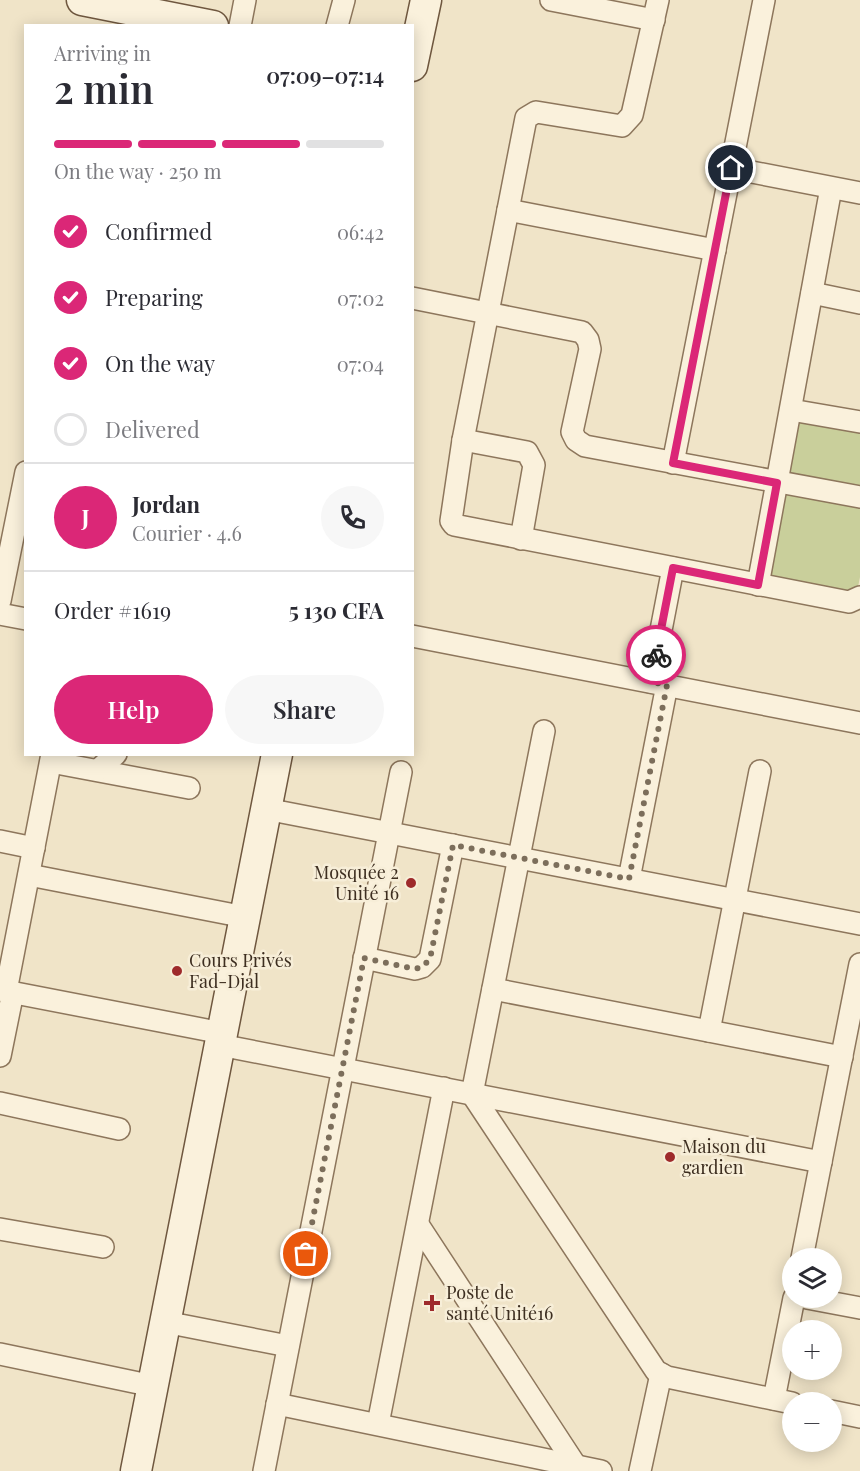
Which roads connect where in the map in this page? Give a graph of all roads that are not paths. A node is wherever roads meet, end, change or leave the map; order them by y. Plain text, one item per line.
1 (82, 0) edge
2 (245, 0) edge
3 (344, 0) edge
4 (426, 0) edge
5 (551, 0) edge
6 (764, 0) edge
7 (656, 10) edge
8 (115, 16) edge
9 (193, 24) edge
10 (240, 24) edge
11 (338, 24) edge
12 (414, 60) edge
13 (731, 168) junction
14 (831, 188) junction
15 (860, 194) edge
16 (508, 210) junction
17 (715, 250) junction
18 (812, 293) junction
19 (414, 298) edge
20 (860, 303) edge
21 (488, 313) junction
22 (790, 410) junction
23 (860, 422) edge
24 (463, 440) junction
25 (673, 463) junction
26 (24, 482) edge
27 (777, 483) junction
28 (860, 497) edge
29 (521, 538) junction
30 (673, 568) junction
31 (758, 585) junction
32 (860, 597) edge
33 (0, 601) edge
34 (0, 614) edge
35 (24, 619) edge
36 (414, 636) edge
37 (659, 684) junction
38 (860, 723) edge
39 (544, 731) dead end
40 (114, 756) edge
41 (277, 756) edge
42 (52, 758) edge
43 (98, 770) junction
44 (760, 771) dead end
45 (401, 772) dead end
46 (189, 788) dead end
47 (266, 809) junction
48 (389, 833) junction
49 (0, 841) edge
50 (453, 845) junction
51 (34, 848) junction
52 (519, 858) junction
53 (29, 875) junction
54 (629, 879) junction
55 (734, 900) junction
56 (245, 917) junction
57 (860, 924) edge
58 (364, 958) junction
59 (860, 964) edge
60 (493, 989) junction
61 (6, 991) edge
62 (709, 1031) junction
63 (221, 1039) junction
64 (0, 1056) edge
65 (842, 1057) junction
66 (342, 1069) junction
67 (444, 1088) junction
68 (472, 1094) junction
69 (0, 1103) edge
70 (119, 1129) dead end
71 (821, 1162) junction
72 (419, 1226) junction
73 (0, 1229) edge
74 (103, 1247) dead end
75 (804, 1248) edge
76 (842, 1305) edge
77 (793, 1308) edge
78 (860, 1308) edge
79 (165, 1322) junction
80 (288, 1346) junction
81 (0, 1354) edge
82 (661, 1374) junction
83 (153, 1386) junction
84 (784, 1392) edge
85 (782, 1401) edge
86 (277, 1404) junction
87 (842, 1413) edge
88 (860, 1417) edge
89 (378, 1424) junction
90 (576, 1466) junction
91 (136, 1471) edge
92 (264, 1471) edge
93 (601, 1471) edge
94 (640, 1471) edge

1 - 8 street
2 - 10 street
3 - 11 street
4 - 12 street
5 - 7 street
6 - 13 street
7 - 16 street
8 - 9 street
13 - 14 street
13 - 17 street
14 - 15 street
14 - 18 street
16 - 17 street
16 - 21 street
17 - 25 street
18 - 20 street
18 - 22 street
19 - 21 street
21 - 24 street
21 - 25 street
22 - 23 street
22 - 27 street
24 - 29 street
24 - 29 street
25 - 27 street
26 - 33 street
27 - 28 street
27 - 31 street
29 - 30 street
30 - 31 street
30 - 37 street
31 - 32 street
34 - 35 street
36 - 37 street
37 - 38 street
37 - 54 street
39 - 52 street
40 - 43 street
41 - 47 street
42 - 43 street
42 - 51 street
43 - 46 street
44 - 55 street
45 - 48 street
47 - 48 street
47 - 56 street
48 - 50 street
48 - 58 street
49 - 51 street
50 - 52 street
50 - 58 street
51 - 53 street
52 - 54 street
52 - 60 street
53 - 56 street
53 - 61 street
54 - 55 street
55 - 57 street
55 - 62 street
56 - 63 street
58 - 66 street
59 - 65 street
60 - 62 street
60 - 68 street
61 - 63 street
61 - 64 street
62 - 65 street
63 - 66 street
63 - 79 street
65 - 71 street
66 - 67 street
66 - 80 street
67 - 68 street
67 - 72 street
68 - 71 street
68 - 82 street
69 - 70 street
71 - 75 street
72 - 89 street
72 - 90 street
73 - 74 street
76 - 78 street
77 - 84 street
79 - 80 street
79 - 83 street
80 - 86 street
81 - 83 street
82 - 85 street
82 - 94 street
83 - 91 street
86 - 89 street
86 - 92 street
87 - 88 street
89 - 90 street
90 - 93 street

